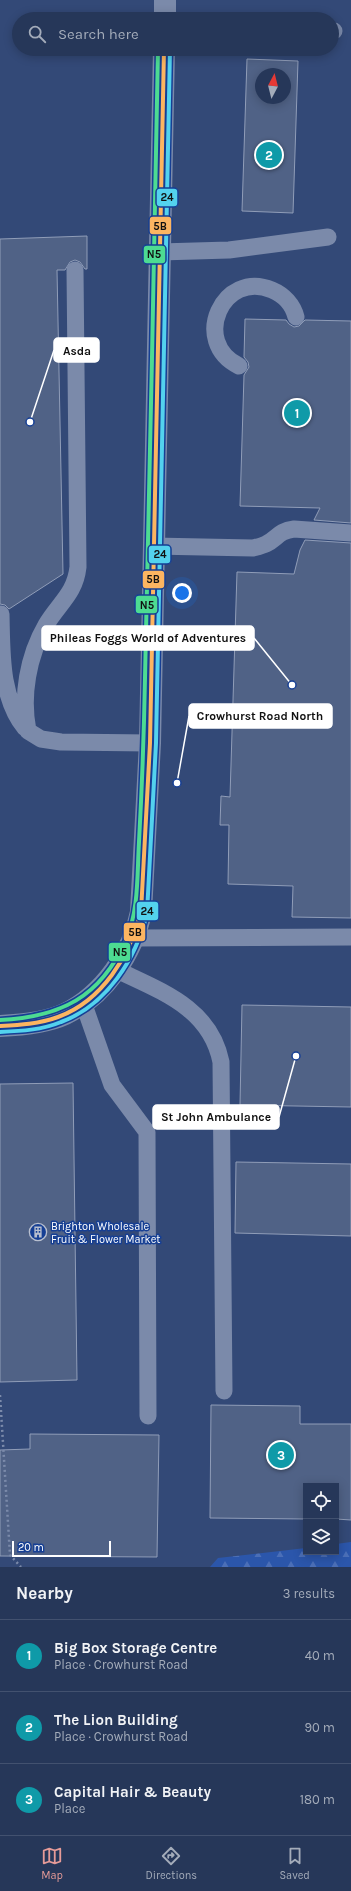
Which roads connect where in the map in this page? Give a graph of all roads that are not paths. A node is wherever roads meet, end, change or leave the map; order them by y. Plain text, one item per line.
1 (165, 0) edge
2 (165, 12) edge
3 (164, 56) edge
4 (328, 237) dead end
5 (160, 252) junction
6 (75, 270) dead end
7 (296, 317) dead end
8 (239, 366) dead end
9 (351, 533) edge
10 (153, 546) junction
11 (1, 614) dead end
12 (28, 731) junction
13 (150, 743) junction
14 (351, 937) edge
15 (134, 938) junction
16 (115, 969) junction
17 (83, 1002) junction
18 (0, 1026) edge
19 (224, 1391) dead end
20 (148, 1416) dead end

1 - 2 street
3 - 5 street
4 - 5 lane
5 - 10 street
6 - 12 lane
7 - 8 lane
9 - 10 lane
10 - 13 street
11 - 12 lane
12 - 13 lane
13 - 15 street
14 - 15 lane
15 - 16 street
16 - 17 street
16 - 19 lane
17 - 18 street
17 - 20 lane

